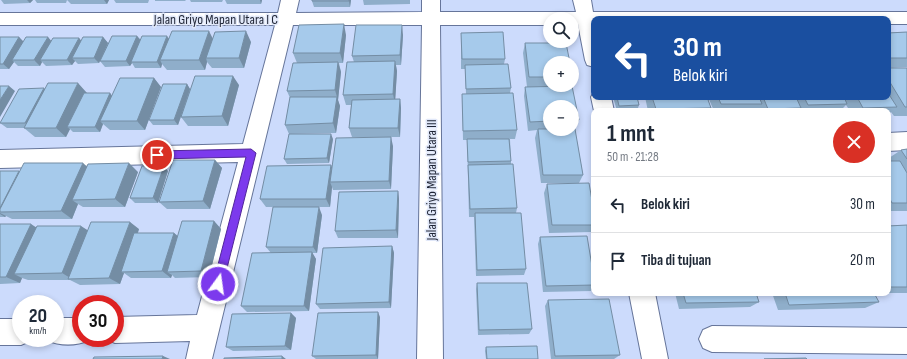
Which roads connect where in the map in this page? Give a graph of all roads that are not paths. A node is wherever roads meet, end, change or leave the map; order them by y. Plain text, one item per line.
1 (582, 0) edge
2 (288, 10) edge
3 (431, 10) edge
4 (891, 18) edge
5 (907, 18) edge
6 (0, 19) edge
7 (586, 19) junction
8 (591, 19) edge
9 (591, 45) edge
10 (907, 141) edge
11 (891, 142) edge
12 (251, 153) junction
13 (0, 159) edge
14 (643, 296) edge
15 (206, 328) junction
16 (124, 330) edge
17 (0, 332) edge
18 (12, 332) edge
19 (712, 339) dead end
20 (900, 347) edge
21 (198, 359) edge
22 (430, 359) edge
23 (655, 359) edge

1 - 7 street
2 - 3 street, Jalan Griyo Mapan Utara I C
2 - 6 street, Jalan Griyo Mapan Utara I C
2 - 12 street
3 - 7 street, Jalan Griyo Mapan Utara I C
3 - 22 street, Jalan Griyo Mapan Utara III
4 - 5 street, Jalan Griyo Mapan Utara I C
7 - 8 street, Jalan Griyo Mapan Utara I C
7 - 9 street
10 - 11 street
12 - 13 street
12 - 15 street
14 - 23 street
15 - 16 street
15 - 21 street
17 - 18 street
19 - 20 street

